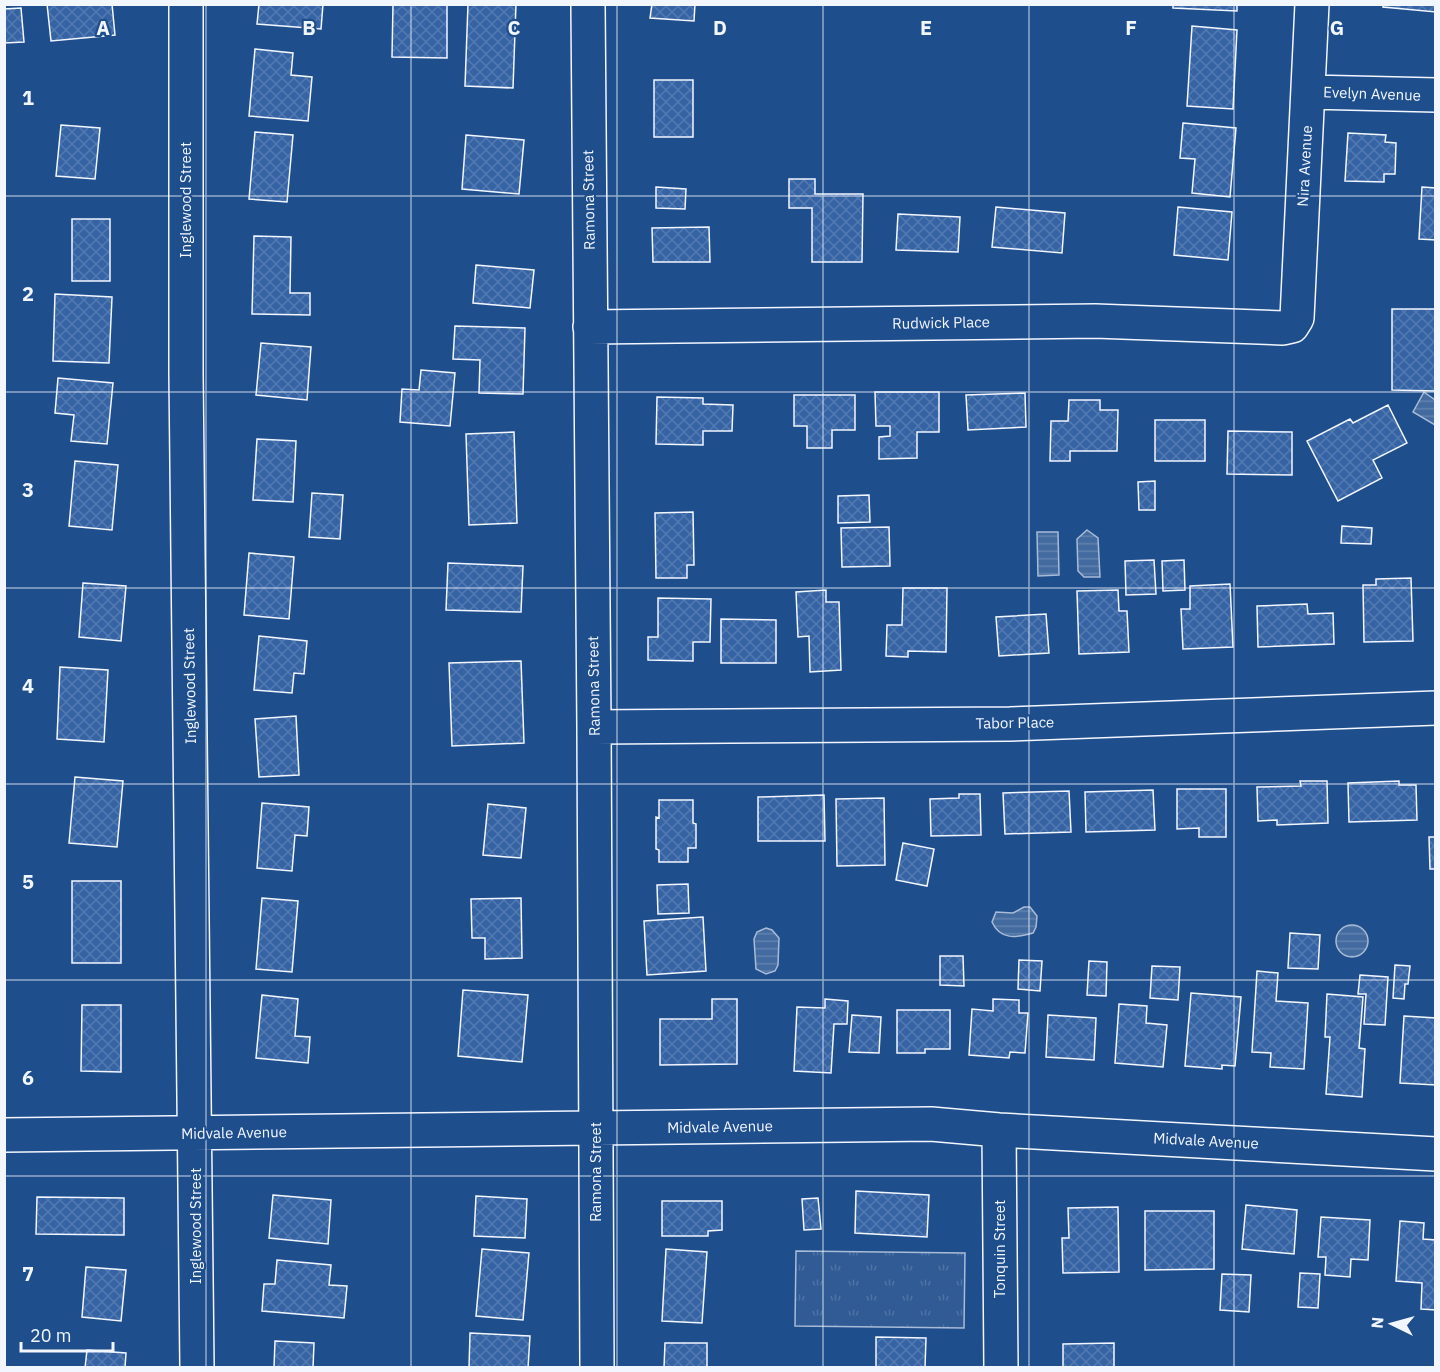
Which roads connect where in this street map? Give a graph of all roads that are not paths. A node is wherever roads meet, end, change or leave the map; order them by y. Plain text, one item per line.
1 (186, 4) edge
2 (588, 4) edge
3 (1311, 4) edge
4 (1309, 92) junction
5 (1436, 96) edge
6 (1292, 326) joint
7 (590, 327) junction
8 (1436, 708) edge
9 (594, 727) junction
10 (596, 1129) junction
11 (999, 1130) junction
12 (195, 1134) junction
13 (4, 1136) edge
14 (1436, 1154) edge
15 (197, 1368) edge
16 (597, 1368) edge
17 (1001, 1368) edge

1 - 12 street, Inglewood Street
2 - 7 street, Ramona Street
3 - 4 street, Nira Avenue
4 - 5 street, Evelyn Avenue
4 - 6 street, Nira Avenue
6 - 7 street, Rudwick Place
7 - 9 street, Ramona Street
8 - 9 street, Tabor Place
9 - 10 street, Ramona Street
10 - 11 street, Midvale Avenue
10 - 12 street, Midvale Avenue
10 - 16 street, Ramona Street
11 - 14 street, Midvale Avenue
11 - 17 street, Tonquin Street
12 - 13 street, Midvale Avenue
12 - 15 street, Inglewood Street

